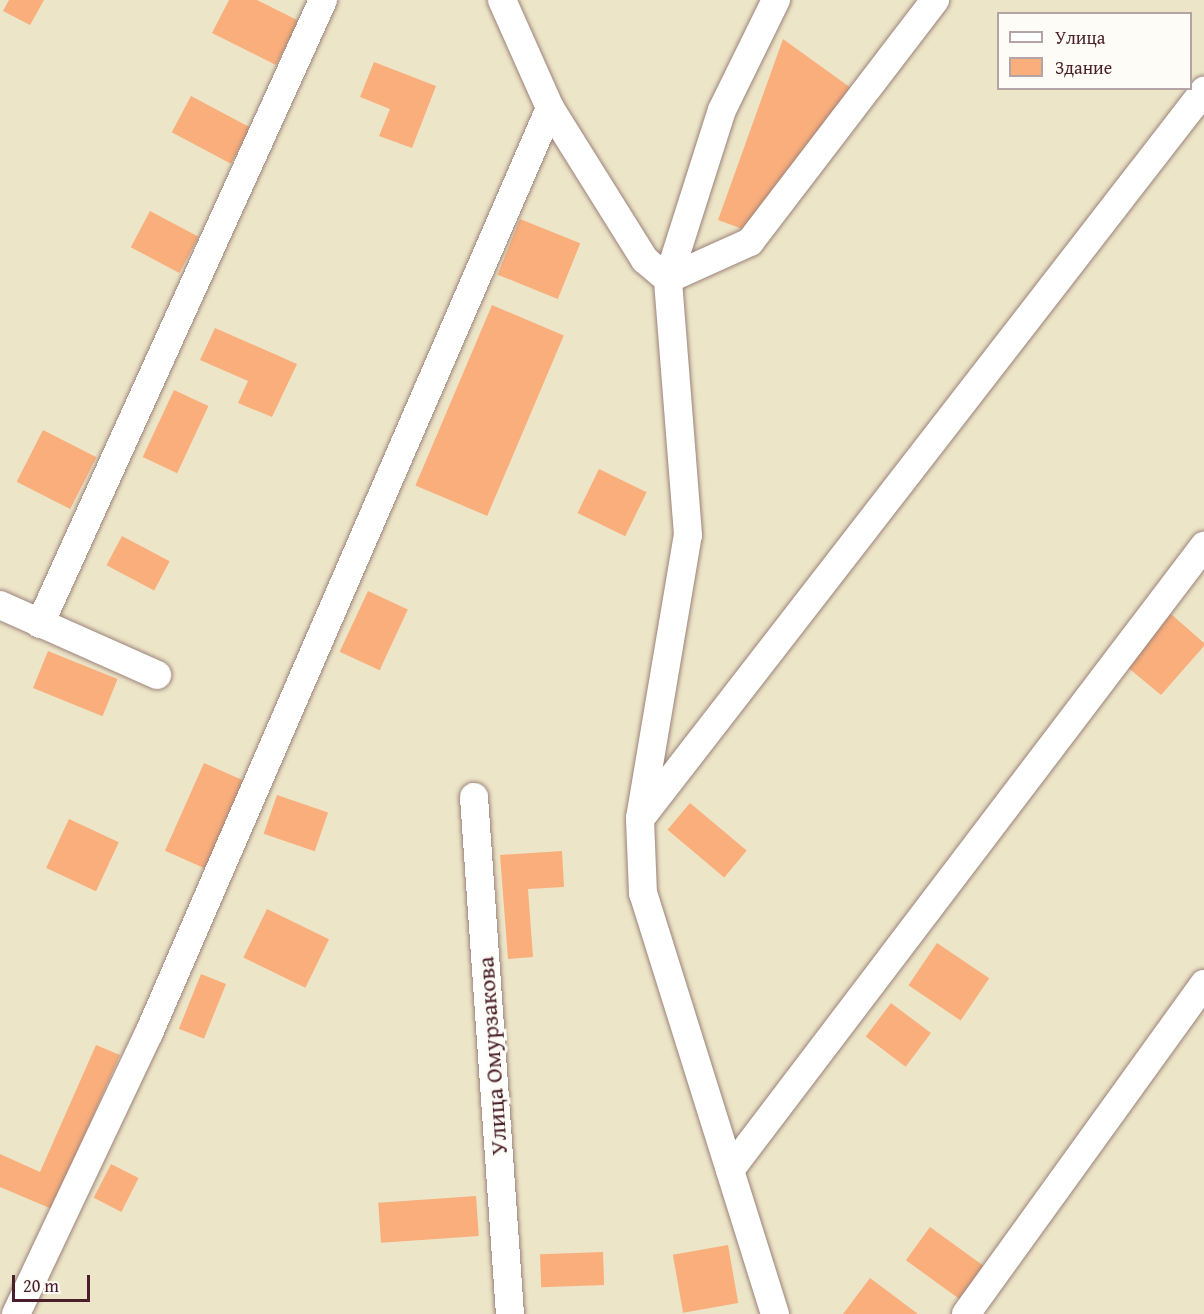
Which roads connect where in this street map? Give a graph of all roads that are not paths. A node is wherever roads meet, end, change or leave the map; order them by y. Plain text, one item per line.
1 (323, 0) edge
2 (502, 0) edge
3 (776, 0) edge
4 (935, 0) edge
5 (1204, 91) edge
6 (550, 108) junction
7 (668, 279) junction
8 (1204, 546) edge
9 (0, 605) edge
10 (40, 624) junction
11 (157, 675) dead end
12 (474, 797) dead end
13 (640, 818) junction
14 (1204, 984) edge
15 (730, 1170) junction
16 (16, 1314) edge
17 (510, 1314) edge
18 (775, 1314) edge
19 (966, 1314) edge

1 - 10 street
2 - 6 street
3 - 7 street
4 - 7 street
5 - 13 street
6 - 7 street
6 - 16 street
7 - 13 street
8 - 15 street
9 - 10 street
10 - 11 street
12 - 17 street, Улица Омурзакова
13 - 15 street
14 - 19 street
15 - 18 street

